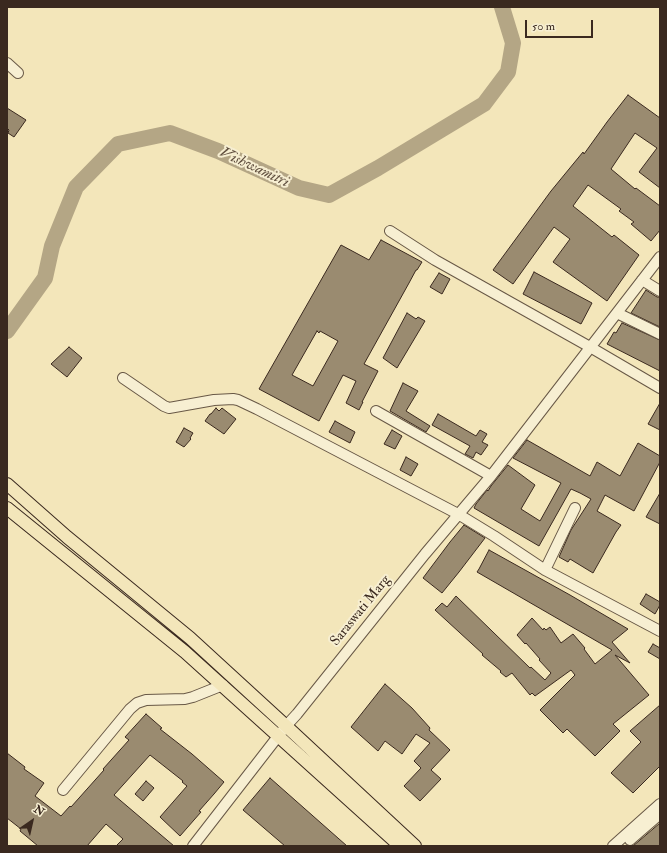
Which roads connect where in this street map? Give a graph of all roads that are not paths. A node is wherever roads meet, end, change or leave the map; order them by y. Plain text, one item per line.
1 (7, 63) edge
2 (18, 73) dead end
3 (390, 231) dead end
4 (660, 257) edge
5 (642, 280) junction
6 (660, 291) edge
7 (617, 313) junction
8 (660, 334) edge
9 (590, 347) junction
10 (123, 378) dead end
11 (660, 388) edge
12 (376, 411) dead end
13 (491, 476) junction
14 (7, 484) edge
15 (7, 508) edge
16 (575, 508) dead end
17 (458, 514) junction
18 (545, 570) junction
19 (660, 631) edge
20 (223, 686) junction
21 (286, 726) junction
22 (278, 736) junction
23 (64, 790) dead end
24 (660, 804) edge
25 (660, 814) edge
26 (193, 846) edge
27 (400, 846) edge
28 (415, 846) edge
29 (613, 846) edge
30 (624, 846) edge

1 - 2 street
3 - 9 street
4 - 5 street, Saraswati Marg
5 - 6 street
5 - 7 street, Saraswati Marg
7 - 8 street
7 - 9 street, Saraswati Marg
9 - 11 street
9 - 13 street, Saraswati Marg
10 - 17 street
12 - 13 street
13 - 17 street, Saraswati Marg
14 - 21 main road
15 - 20 main road
16 - 18 street
17 - 18 street
17 - 21 street, Saraswati Marg
18 - 19 street
20 - 22 main road
20 - 23 street
21 - 22 street, Saraswati Marg
21 - 28 main road
22 - 26 street, Saraswati Marg
22 - 27 main road
24 - 29 street
25 - 30 street

